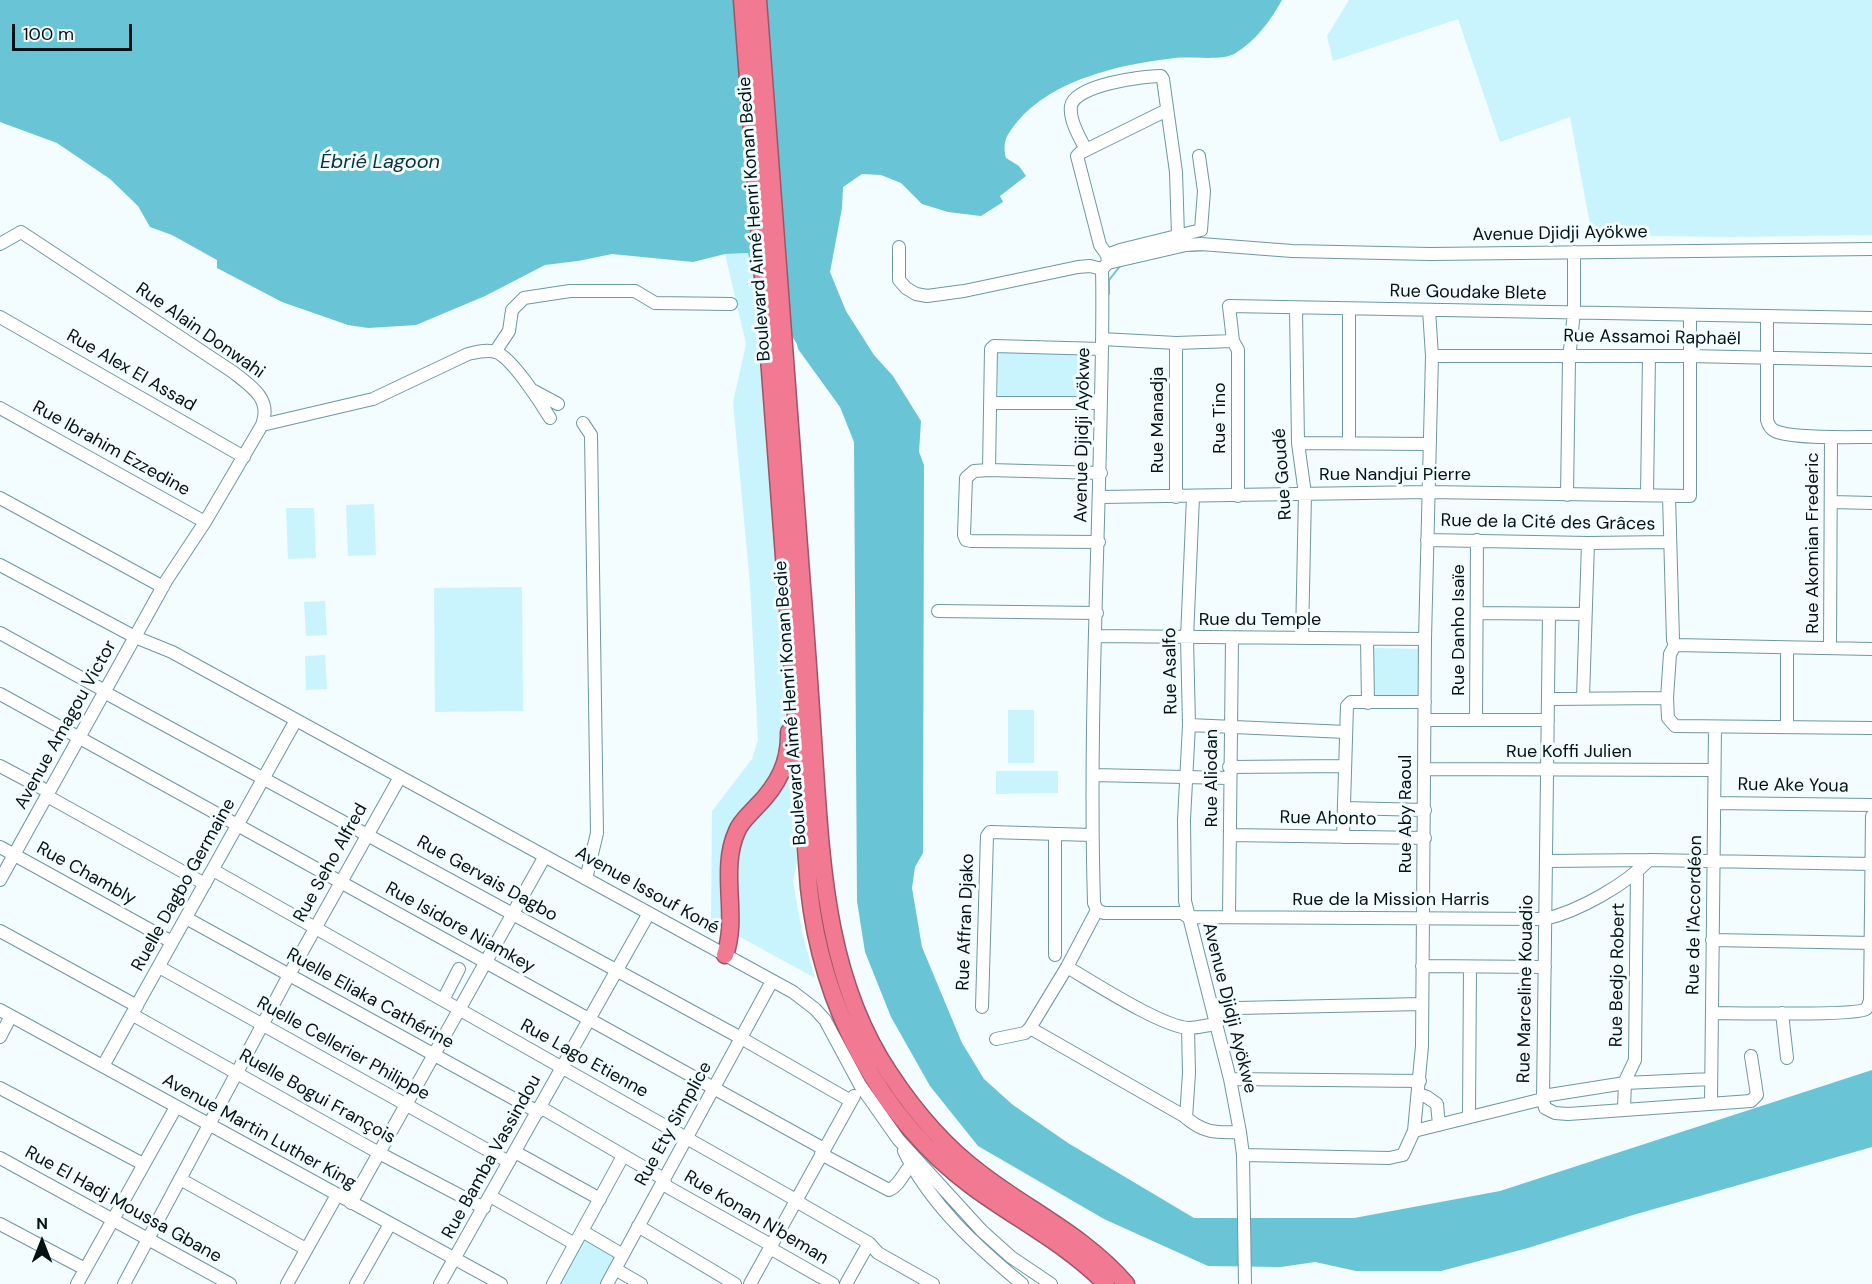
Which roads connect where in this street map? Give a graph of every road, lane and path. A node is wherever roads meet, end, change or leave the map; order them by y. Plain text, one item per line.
1 (742, 0) edge
2 (758, 0) edge
3 (1167, 110) junction
4 (1086, 150) junction
5 (1199, 156) dead end
6 (1178, 236) junction
7 (0, 244) edge
8 (899, 247) dead end
9 (1872, 249) edge
10 (1574, 252) junction
11 (1106, 262) junction
12 (731, 304) dead end
13 (1296, 308) junction
14 (1349, 309) junction
15 (1430, 310) junction
16 (1574, 312) junction
17 (1690, 315) junction
18 (1767, 316) junction
19 (0, 317) edge
20 (1872, 318) edge
21 (1233, 341) junction
22 (1176, 343) junction
23 (1102, 344) junction
24 (495, 352) junction
25 (1569, 355) junction
26 (1432, 356) junction
27 (1649, 356) junction
28 (1689, 356) junction
29 (1767, 357) junction
30 (1872, 360) edge
31 (533, 391) junction
32 (780, 393) junction
33 (990, 403) junction
34 (1101, 403) junction
35 (558, 404) dead end
36 (0, 408) edge
37 (550, 418) dead end
38 (584, 423) dead end
39 (262, 425) junction
40 (1831, 437) junction
41 (1872, 437) edge
42 (1349, 442) junction
43 (1298, 443) junction
44 (1430, 444) junction
45 (244, 457) junction
46 (988, 470) junction
47 (1101, 473) junction
48 (1428, 492) junction
49 (1305, 494) junction
50 (1567, 495) junction
51 (1647, 495) junction
52 (1238, 496) junction
53 (1669, 496) junction
54 (1100, 497) junction
55 (1176, 497) junction
56 (1193, 497) junction
57 (0, 498) edge
58 (1832, 502) junction
59 (1872, 503) edge
60 (205, 522) junction
61 (1427, 540) junction
62 (1477, 540) junction
63 (1099, 542) junction
64 (1669, 542) junction
65 (1588, 543) junction
66 (0, 565) edge
67 (165, 584) junction
68 (938, 611) dead end
69 (1096, 613) junction
70 (1477, 613) junction
71 (1549, 614) junction
72 (1585, 614) junction
73 (0, 633) edge
74 (1096, 636) junction
75 (135, 637) junction
76 (1187, 638) junction
77 (1302, 638) junction
78 (1232, 639) junction
79 (1367, 639) junction
80 (1425, 639) junction
81 (792, 642) junction
82 (1676, 645) junction
83 (1787, 648) junction
84 (1830, 648) junction
85 (1872, 649) edge
86 (105, 692) junction
87 (0, 694) edge
88 (1583, 698) junction
89 (1667, 698) junction
90 (1548, 699) junction
91 (1425, 702) junction
92 (1368, 703) junction
93 (296, 720) junction
94 (1425, 720) junction
95 (1476, 720) junction
96 (1548, 720) junction
97 (1190, 725) junction
98 (1230, 727) junction
99 (1715, 727) junction
100 (1787, 727) junction
101 (1872, 728) edge
102 (1346, 732) junction
103 (79, 738) junction
104 (0, 766) edge
105 (1345, 766) junction
106 (1425, 769) junction
107 (1547, 770) junction
108 (1714, 770) junction
109 (1229, 772) junction
110 (1093, 775) junction
111 (400, 777) junction
112 (1188, 777) junction
113 (263, 779) junction
114 (48, 794) junction
115 (1714, 803) junction
116 (1872, 805) edge
117 (1344, 808) junction
118 (1425, 810) junction
119 (1872, 816) edge
120 (238, 825) junction
121 (368, 834) junction
122 (1055, 834) junction
123 (1092, 835) junction
124 (1230, 835) junction
125 (1343, 837) junction
126 (1425, 838) junction
127 (0, 847) edge
128 (14, 854) junction
129 (545, 856) junction
130 (1649, 860) junction
131 (1546, 861) junction
132 (1713, 862) junction
133 (1872, 864) edge
134 (213, 870) junction
135 (1637, 872) junction
136 (586, 879) junction
137 (0, 880) edge
138 (341, 882) junction
139 (205, 884) junction
140 (1097, 910) junction
141 (649, 913) junction
142 (513, 914) junction
143 (1229, 916) junction
144 (1188, 917) junction
145 (186, 918) junction
146 (1424, 919) junction
147 (1545, 919) junction
148 (316, 928) junction
149 (0, 931) edge
150 (1712, 940) junction
151 (172, 942) junction
152 (1871, 943) edge
153 (725, 955) junction
154 (1055, 955) dead end
155 (485, 962) junction
156 (159, 966) junction
157 (1422, 966) junction
158 (1470, 966) junction
159 (1067, 967) junction
160 (1545, 967) junction
161 (459, 969) dead end
162 (616, 970) junction
163 (289, 975) junction
164 (772, 981) junction
165 (443, 1000) junction
166 (1422, 1004) junction
167 (982, 1007) dead end
168 (459, 1009) junction
169 (135, 1011) junction
170 (5, 1013) edge
171 (1712, 1013) junction
172 (1782, 1013) junction
173 (1215, 1018) junction
174 (589, 1019) junction
175 (263, 1025) junction
176 (1030, 1028) junction
177 (1188, 1028) junction
178 (0, 1036) edge
179 (741, 1038) junction
180 (996, 1039) dead end
181 (434, 1054) junction
182 (1751, 1056) dead end
183 (1786, 1058) dead end
184 (103, 1066) junction
185 (562, 1067) junction
186 (236, 1072) junction
187 (1230, 1079) junction
188 (1711, 1079) junction
189 (1420, 1082) junction
190 (1625, 1083) junction
191 (860, 1085) junction
192 (0, 1088) edge
193 (714, 1088) junction
194 (1418, 1094) junction
195 (1543, 1098) junction
196 (851, 1101) junction
197 (1711, 1103) junction
198 (405, 1105) junction
199 (176, 1107) junction
200 (539, 1109) junction
201 (1624, 1110) junction
202 (1469, 1116) junction
203 (1186, 1118) junction
204 (209, 1125) junction
205 (1439, 1125) junction
206 (1414, 1131) junction
207 (1240, 1132) junction
208 (687, 1138) junction
209 (898, 1139) junction
210 (823, 1151) junction
211 (379, 1153) junction
212 (1243, 1155) junction
213 (623, 1156) junction
214 (512, 1157) junction
215 (0, 1158) edge
216 (143, 1164) junction
217 (911, 1165) junction
218 (180, 1179) junction
219 (664, 1179) junction
220 (337, 1195) junction
221 (490, 1196) junction
222 (600, 1199) junction
223 (796, 1200) junction
224 (351, 1203) junction
225 (484, 1208) junction
226 (113, 1219) junction
227 (0, 1224) edge
228 (390, 1224) junction
229 (639, 1226) junction
230 (582, 1231) junction
231 (149, 1239) junction
232 (869, 1243) junction
233 (575, 1244) junction
234 (771, 1245) junction
235 (306, 1249) junction
236 (623, 1255) junction
237 (455, 1261) junction
238 (85, 1269) junction
239 (615, 1269) junction
240 (1245, 1282) edge
241 (76, 1284) edge
242 (124, 1284) edge
243 (230, 1284) edge
244 (287, 1284) edge
245 (356, 1284) edge
246 (440, 1284) edge
247 (501, 1284) edge
248 (553, 1284) edge
249 (607, 1284) edge
250 (641, 1284) edge
251 (735, 1284) edge
252 (750, 1284) edge
253 (833, 1284) edge
254 (846, 1284) edge
255 (933, 1284) edge
256 (1022, 1284) edge
257 (1051, 1284) edge
258 (1106, 1284) edge
259 (1126, 1284) edge

1 - 32 highway, Boulevard Aimé Henri Konan Bedie
2 - 32 highway, Boulevard Aimé Henri Konan Bedie
3 - 4 street
3 - 4 street
3 - 6 street
4 - 11 street
5 - 6 street
6 - 11 street
7 - 39 street, Rue Alain Donwahi
8 - 11 street
9 - 10 street, Avenue Djidji Ayökwe
10 - 11 street, Avenue Djidji Ayökwe
10 - 16 street
11 - 23 street, Avenue Djidji Ayökwe
12 - 24 street
13 - 14 street, Rue Goudake Blete
13 - 21 street, Rue Goudake Blete
13 - 43 street, Rue Goudé
14 - 15 street, Rue Goudake Blete
14 - 42 street
15 - 16 street, Rue Goudake Blete
15 - 26 street, Rue Aby Raoul
16 - 17 street, Rue Goudake Blete
16 - 25 street
17 - 18 street, Rue Goudake Blete
17 - 28 street
18 - 20 street, Rue Goudake Blete
18 - 29 street
19 - 45 street, Rue Alex El Assad
21 - 22 street
21 - 52 street, Rue Tino
22 - 23 street
22 - 55 street, Rue Manadja
23 - 33 street
23 - 34 street, Avenue Djidji Ayökwe
24 - 31 street
24 - 39 street
25 - 26 street, Rue Assamoi Raphaël
25 - 27 street, Rue Assamoi Raphaël
25 - 50 street
26 - 44 street, Rue Aby Raoul
27 - 28 street, Rue Assamoi Raphaël
27 - 51 street
28 - 29 street, Rue Assamoi Raphaël
28 - 53 street, Rue Nandjui Pierre
29 - 30 street, Rue Assamoi Raphaël
29 - 40 street
31 - 35 street
31 - 37 street
32 - 81 highway, Boulevard Aimé Henri Konan Bedie
32 - 259 highway, Boulevard Aimé Henri Konan Bedie
33 - 34 street
33 - 46 street
34 - 47 street, Avenue Djidji Ayökwe
36 - 60 street, Rue Ibrahim Ezzedine
38 - 136 street
39 - 45 street
40 - 41 street
40 - 58 street, Rue Akomian Frederic
42 - 43 street
42 - 44 street
43 - 49 street, Rue Goudé
44 - 48 street, Rue Aby Raoul
45 - 60 street
46 - 47 street
46 - 63 street
47 - 54 street, Avenue Djidji Ayökwe
48 - 49 street, Rue Nandjui Pierre
48 - 50 street, Rue Nandjui Pierre
48 - 61 street, Rue Aby Raoul
49 - 52 street, Rue Nandjui Pierre
49 - 77 street, Rue Goudé
50 - 51 street, Rue Nandjui Pierre
51 - 53 street, Rue Nandjui Pierre
52 - 56 street, Rue Nandjui Pierre
53 - 64 street
54 - 55 street, Rue Nandjui Pierre
54 - 63 street, Avenue Djidji Ayökwe
55 - 56 street, Rue Nandjui Pierre
56 - 76 street, Rue Asalfo
57 - 67 street
58 - 59 street
58 - 84 street, Rue Akomian Frederic
60 - 67 street
61 - 62 street, Rue de la Cité des Grâces
61 - 80 street, Rue Aby Raoul
62 - 65 street, Rue de la Cité des Grâces
62 - 70 street, Rue Danho Isaïe
63 - 69 street, Avenue Djidji Ayökwe
64 - 65 street, Rue de la Cité des Grâces
64 - 82 street
65 - 72 street
66 - 75 street, Avenue Issouf Koné
67 - 75 street, Avenue Amagou Victor
68 - 69 street
69 - 74 street, Avenue Djidji Ayökwe
70 - 71 street
70 - 95 street, Rue Danho Isaïe
71 - 72 street
71 - 90 street, Rue Marceline Kouadio
72 - 88 street
73 - 86 street, Rue Gervais Dagbo
74 - 76 street, Rue du Temple
74 - 110 street, Avenue Djidji Ayökwe
75 - 86 street, Avenue Amagou Victor
75 - 93 street, Avenue Issouf Koné
76 - 78 street, Rue du Temple
76 - 97 street, Rue Asalfo
77 - 78 street, Rue du Temple
77 - 79 street, Rue du Temple
78 - 98 street, Rue Aliodan
79 - 80 street, Rue du Temple
79 - 92 street
80 - 91 street, Rue Aby Raoul
81 - 153 highway
81 - 258 highway, Boulevard Aimé Henri Konan Bedie
82 - 83 street
82 - 89 street
83 - 84 street
83 - 100 street
84 - 85 street
86 - 103 street, Avenue Amagou Victor
86 - 113 street, Rue Gervais Dagbo
87 - 103 street, Rue Isidore Niamkey
88 - 89 street
88 - 90 street
89 - 99 street
90 - 96 street, Rue Marceline Kouadio
91 - 92 street
91 - 94 street, Rue Aby Raoul
92 - 102 street
93 - 111 street, Avenue Issouf Koné
93 - 113 street, Ruelle Dagbo Germaine
94 - 95 street
94 - 106 street, Rue Aby Raoul
95 - 96 street
96 - 107 street, Rue Marceline Kouadio
97 - 98 street, Rue Asalfo
97 - 112 street
98 - 102 street, Rue Asalfo
98 - 109 street, Rue Aliodan
99 - 100 street
99 - 108 street, Rue de l'Accordéon
100 - 101 street
102 - 105 street
103 - 114 street, Avenue Amagou Victor
103 - 120 street, Rue Isidore Niamkey
104 - 114 street
105 - 109 street
105 - 117 street
106 - 107 street, Rue Koffi Julien
106 - 118 street, Rue Aby Raoul
107 - 108 street, Rue Koffi Julien
107 - 131 street, Rue Marceline Kouadio
108 - 115 street, Rue de l'Accordéon
109 - 112 street
109 - 124 street, Rue Aliodan
110 - 112 street
110 - 123 street, Avenue Djidji Ayökwe
111 - 121 street, Rue Seho Alfred
111 - 129 street, Avenue Issouf Koné
112 - 144 street
113 - 120 street, Ruelle Dagbo Germaine
113 - 121 street, Rue Gervais Dagbo
114 - 128 street, Avenue Amagou Victor
114 - 139 street
115 - 116 street, Rue Ake Youa
115 - 132 street, Rue de l'Accordéon
117 - 118 street
117 - 125 street
118 - 126 street, Rue Aby Raoul
119 - 133 street
120 - 134 street, Ruelle Dagbo Germaine
120 - 138 street, Rue Isidore Niamkey
121 - 138 street, Rue Seho Alfred
121 - 142 street, Rue Gervais Dagbo
122 - 123 street, Rue Affran Djako
122 - 154 street
122 - 167 street, Rue Affran Djako
123 - 140 street, Avenue Djidji Ayökwe
124 - 125 street, Rue Ahonto
124 - 143 street, Rue Aliodan
125 - 126 street, Rue Ahonto
126 - 146 street, Rue Aby Raoul
127 - 128 street, Rue Chambly
128 - 137 street, Avenue Amagou Victor
128 - 151 street, Rue Chambly
129 - 136 street, Avenue Issouf Koné
129 - 142 street
130 - 131 street
130 - 132 street
130 - 135 street, Rue de la Mission Harris
131 - 147 street, Rue Marceline Kouadio
132 - 133 street
132 - 150 street, Rue de l'Accordéon
133 - 152 street
134 - 139 street, Ruelle Dagbo Germaine
134 - 148 street, Rue Lago Etienne
135 - 147 street, Rue de la Mission Harris
135 - 190 street, Rue Bedjo Robert
136 - 141 street, Avenue Issouf Koné
138 - 148 street, Rue Seho Alfred
138 - 155 street, Rue Isidore Niamkey
139 - 145 street, Ruelle Dagbo Germaine
140 - 144 street, Avenue Djidji Ayökwe
140 - 159 street
141 - 153 street, Avenue Issouf Koné
141 - 162 street, Rue Bamba Vassindou
142 - 155 street
142 - 162 street, Rue Gervais Dagbo
143 - 144 street, Rue de la Mission Harris
143 - 146 street, Rue de la Mission Harris
144 - 173 street, Avenue Djidji Ayökwe
145 - 151 street, Ruelle Dagbo Germaine
145 - 163 street, Ruelle Eliaka Cathérine
146 - 147 street, Rue de la Mission Harris
146 - 157 street, Rue Aby Raoul
147 - 160 street, Rue Marceline Kouadio
148 - 163 street, Rue Seho Alfred
148 - 165 street, Rue Lago Etienne
149 - 169 street, Ruelle Bogui François
150 - 152 street
150 - 171 street, Rue de l'Accordéon
151 - 156 street, Ruelle Dagbo Germaine
152 - 172 street
153 - 164 street, Avenue Issouf Koné
155 - 168 street
155 - 174 street, Rue Isidore Niamkey
156 - 169 street, Ruelle Dagbo Germaine
156 - 175 street, Ruelle Cellerier Philippe
157 - 158 street
157 - 166 street, Rue Aby Raoul
158 - 160 street
158 - 202 street
159 - 176 street
159 - 177 street
160 - 195 street, Rue Marceline Kouadio
161 - 165 street
162 - 174 street, Rue Bamba Vassindou
162 - 179 street, Rue Gervais Dagbo
163 - 175 street, Rue Seho Alfred
163 - 181 street, Ruelle Eliaka Cathérine
164 - 179 street, Rue Ety Simplice
164 - 191 street, Avenue Issouf Koné
165 - 168 street, Rue Lago Etienne
166 - 173 street
166 - 189 street, Rue Aby Raoul
168 - 181 street
168 - 185 street, Rue Lago Etienne
169 - 184 street, Ruelle Dagbo Germaine
169 - 186 street, Ruelle Bogui François
170 - 178 street
170 - 184 street, Avenue Martin Luther King
171 - 172 street
171 - 188 street, Rue de l'Accordéon
172 - 183 street
173 - 177 street
173 - 187 street, Avenue Djidji Ayökwe
174 - 185 street, Rue Bamba Vassindou
174 - 193 street, Rue Isidore Niamkey
175 - 186 street, Rue Seho Alfred
175 - 198 street, Ruelle Cellerier Philippe
176 - 180 street
176 - 203 street
177 - 203 street
179 - 193 street, Rue Ety Simplice
179 - 196 street, Rue Gervais Dagbo
181 - 198 street
181 - 200 street, Ruelle Eliaka Cathérine
182 - 197 street, Rue Marceline Kouadio
184 - 199 street, Avenue Martin Luther King
185 - 200 street, Rue Bamba Vassindou
185 - 208 street, Rue Lago Etienne
186 - 204 street, Rue Seho Alfred
186 - 211 street, Ruelle Bogui François
187 - 189 street
187 - 207 street, Avenue Djidji Ayökwe
188 - 190 street
188 - 197 street, Rue de l'Accordéon
189 - 194 street, Rue Aby Raoul
190 - 195 street
190 - 201 street, Rue Bedjo Robert
191 - 196 street
191 - 209 street, Avenue Issouf Koné
192 - 216 street
193 - 208 street, Rue Ety Simplice
193 - 210 street, Rue Isidore Niamkey
194 - 205 street
194 - 206 street, Rue Aby Raoul
195 - 201 street, Rue Marceline Kouadio
195 - 202 street
196 - 210 street
197 - 201 street, Rue Marceline Kouadio
198 - 211 street
198 - 214 street, Ruelle Cellerier Philippe
199 - 204 street, Avenue Martin Luther King
199 - 216 street
200 - 213 street, Rue Konan N'beman
200 - 214 street, Rue Bamba Vassindou
202 - 205 street
203 - 207 street
204 - 218 street, Rue Seho Alfred
204 - 220 street, Avenue Martin Luther King
205 - 206 street
206 - 212 street, Rue Aby Raoul
207 - 212 street, Avenue Djidji Ayökwe
208 - 219 street, Rue Ety Simplice
208 - 223 street, Rue Lago Etienne
209 - 217 street
209 - 257 street, Avenue Issouf Koné
210 - 217 street, Rue Isidore Niamkey
210 - 223 street
211 - 224 street
211 - 225 street, Ruelle Bogui François
212 - 240 street, Avenue Djidji Ayökwe
213 - 219 street, Rue Konan N'beman
213 - 222 street
214 - 221 street, Rue Bamba Vassindou
214 - 222 street, Ruelle Cellerier Philippe
215 - 226 street, Rue El Hadj Moussa Gbane
216 - 226 street
217 - 256 street
218 - 231 street, Rue Seho Alfred
218 - 235 street
219 - 229 street, Rue Ety Simplice
219 - 234 street, Rue Konan N'beman
220 - 224 street, Avenue Martin Luther King
220 - 235 street
221 - 225 street, Rue Bamba Vassindou
221 - 233 street
222 - 230 street
223 - 232 street, Rue Lago Etienne
223 - 234 street
224 - 228 street, Avenue Martin Luther King
225 - 237 street, Rue Bamba Vassindou
226 - 231 street, Rue El Hadj Moussa Gbane
226 - 238 street
227 - 238 street
228 - 237 street, Avenue Martin Luther King
228 - 245 street
229 - 236 street, Rue Ety Simplice
229 - 251 street
230 - 233 street
230 - 236 street
231 - 242 street, Rue Seho Alfred
231 - 243 street, Rue El Hadj Moussa Gbane
232 - 254 street
232 - 255 street, Rue Lago Etienne
233 - 248 street
234 - 252 street
234 - 253 street, Rue Konan N'beman
235 - 244 street
236 - 239 street, Rue Ety Simplice
237 - 246 street, Rue Bamba Vassindou
237 - 247 street, Avenue Martin Luther King
238 - 241 street
239 - 249 street, Rue Ety Simplice
239 - 250 street

